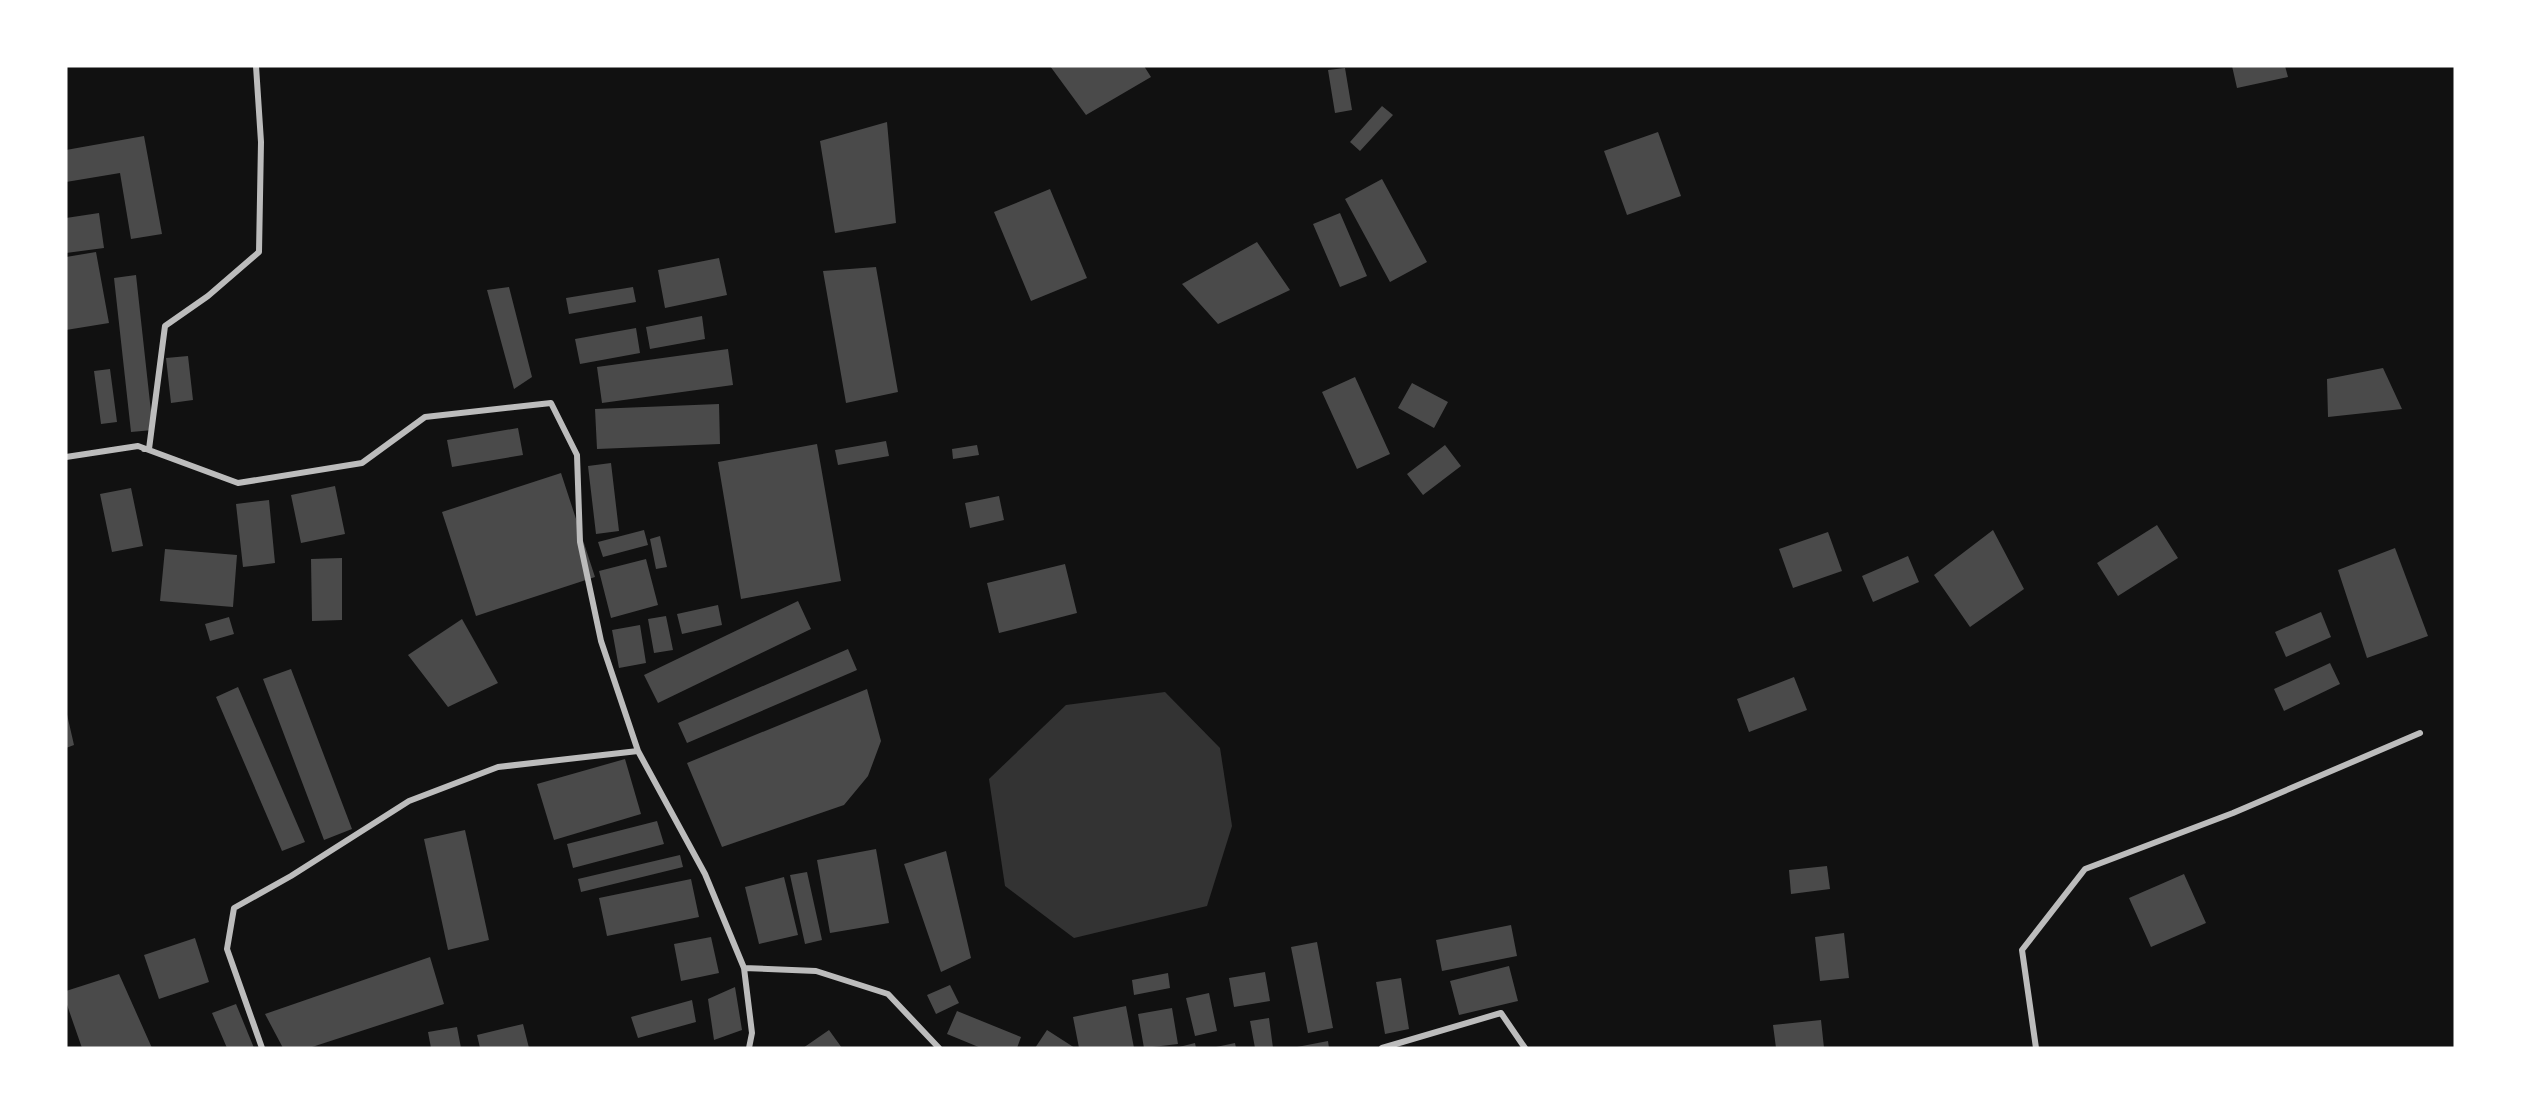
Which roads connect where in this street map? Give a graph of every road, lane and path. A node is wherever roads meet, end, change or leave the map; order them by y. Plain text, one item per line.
1 (256, 66) edge
2 (66, 457) edge
3 (2421, 733) dead end
4 (638, 751) junction
5 (744, 968) junction
6 (262, 1048) edge
7 (750, 1048) edge
8 (939, 1048) edge
9 (1382, 1048) edge
10 (1525, 1048) edge
11 (2036, 1048) edge

1 - 2 street
2 - 4 street
3 - 11 street
4 - 5 street
4 - 6 street
5 - 7 street
5 - 8 street
9 - 10 street

